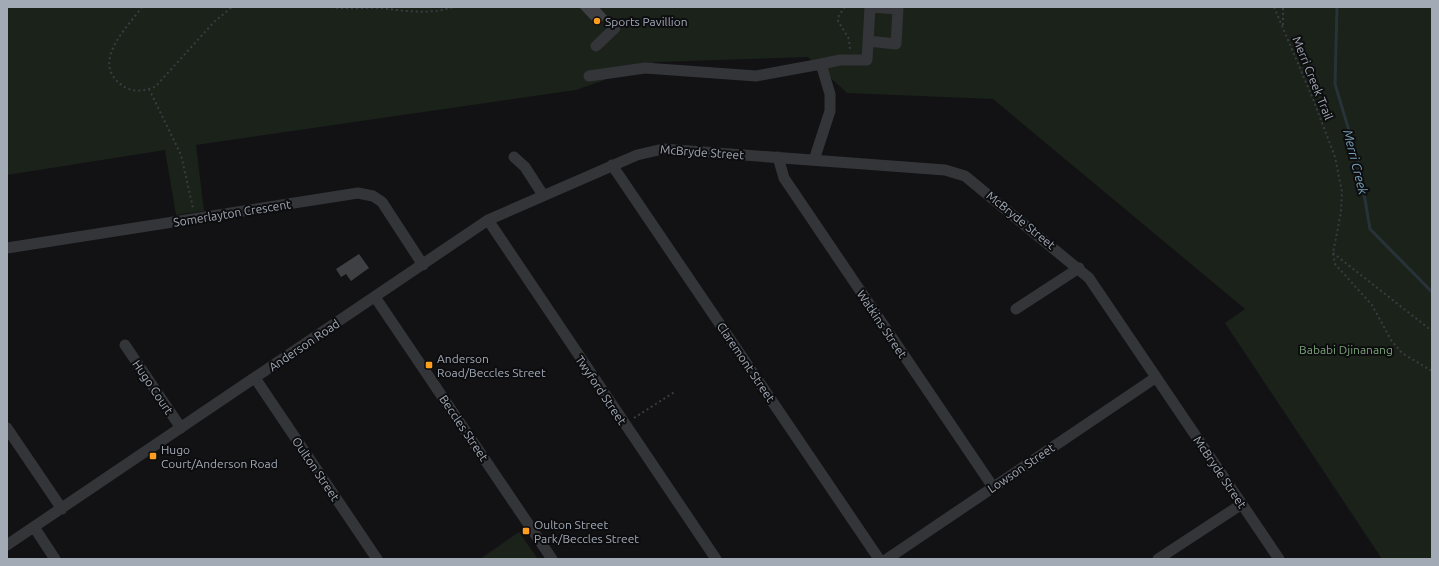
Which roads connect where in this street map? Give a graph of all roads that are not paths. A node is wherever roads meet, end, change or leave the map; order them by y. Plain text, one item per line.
1 (615, 28) dead end
2 (868, 41) dead end
3 (596, 46) dead end
4 (821, 64) junction
5 (589, 76) dead end
6 (514, 156) dead end
7 (778, 158) junction
8 (814, 160) junction
9 (612, 165) junction
10 (543, 195) junction
11 (488, 220) junction
12 (7, 248) edge
13 (423, 264) junction
14 (1079, 268) junction
15 (375, 297) junction
16 (1016, 309) dead end
17 (125, 345) dead end
18 (255, 378) junction
19 (1155, 378) junction
20 (7, 428) edge
21 (181, 428) junction
22 (993, 487) junction
23 (1242, 504) junction
24 (62, 509) junction
25 (34, 527) junction
26 (7, 545) edge
27 (55, 559) edge
28 (377, 559) edge
29 (552, 559) edge
30 (716, 559) edge
31 (879, 559) edge
32 (887, 559) edge
33 (1158, 559) edge
34 (1279, 559) edge

1 - 3 street
2 - 4 street
4 - 5 street
4 - 8 street
6 - 10 street
7 - 8 street, McBryde Street
7 - 9 street, McBryde Street
7 - 22 street, Watkins Street
8 - 14 street, McBryde Street
9 - 10 street, Anderson Road
9 - 31 street, Claremont Street
10 - 11 street, Anderson Road
11 - 13 street, Anderson Road
11 - 30 street, Twyford Street
12 - 13 street, Somerlayton Crescent
13 - 15 street, Anderson Road
14 - 16 street
14 - 19 street, McBryde Street
15 - 18 street, Anderson Road
15 - 29 street, Beccles Street
17 - 21 street, Hugo Court
18 - 21 street, Anderson Road
18 - 28 street, Oulton Street
19 - 22 street, Lowson Street
19 - 23 street, McBryde Street
20 - 24 street
21 - 24 street, Anderson Road
22 - 32 street, Lowson Street
23 - 33 street
23 - 34 street, McBryde Street
24 - 25 street, Anderson Road
25 - 26 street, Anderson Road
25 - 27 street

